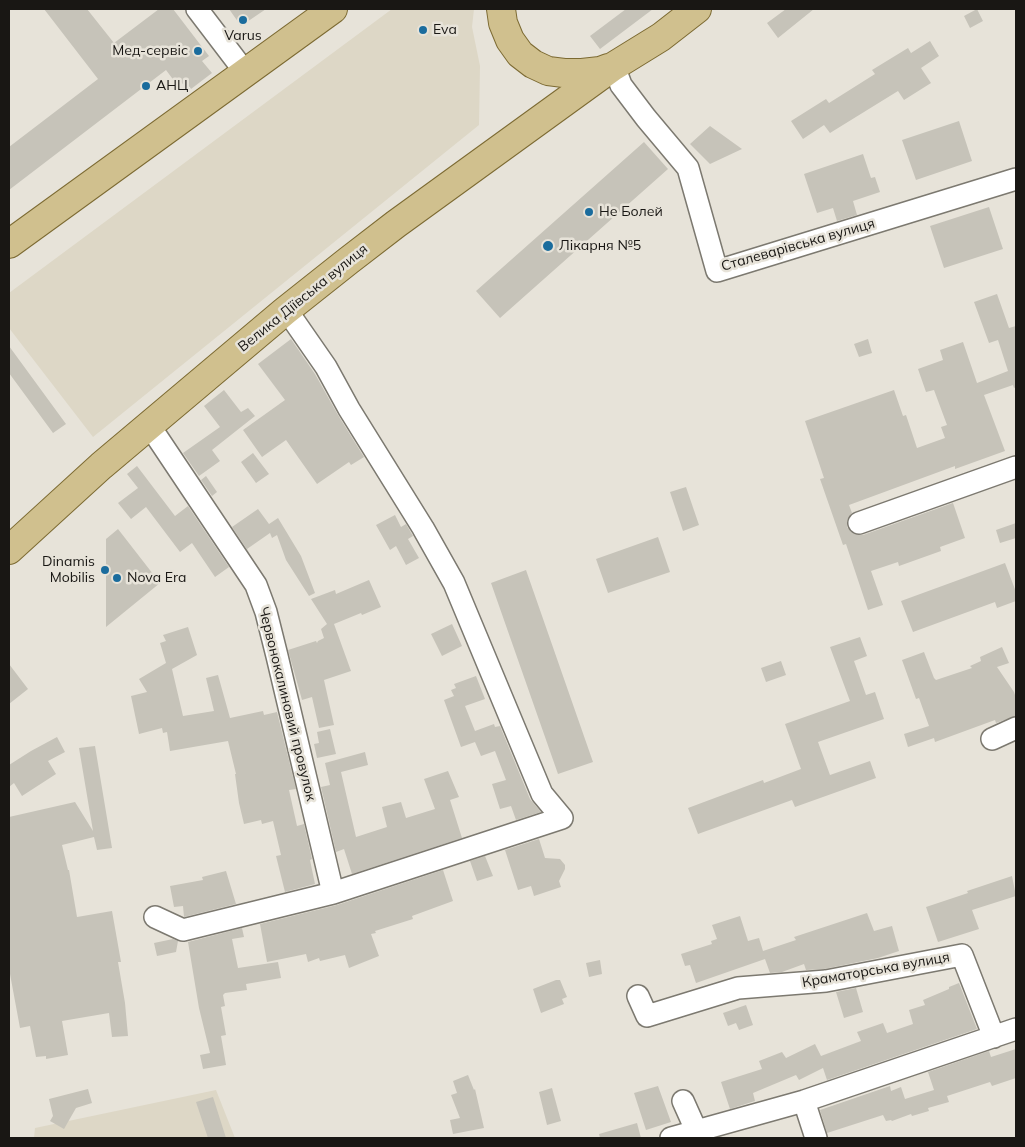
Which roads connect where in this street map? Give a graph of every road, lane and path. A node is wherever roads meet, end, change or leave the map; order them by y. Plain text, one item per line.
1 (197, 9) edge
2 (333, 9) edge
3 (501, 9) edge
4 (697, 9) edge
5 (614, 66) junction
6 (245, 72) junction
7 (1016, 179) edge
8 (9, 244) edge
9 (285, 311) junction
10 (149, 425) junction
11 (1016, 468) edge
12 (859, 522) dead end
13 (9, 550) edge
14 (1016, 728) edge
15 (992, 739) dead end
16 (333, 893) junction
17 (155, 917) dead end
18 (638, 996) dead end
19 (1016, 1029) edge
20 (994, 1037) junction
21 (683, 1101) dead end
22 (804, 1101) junction
23 (696, 1130) junction
24 (671, 1138) edge
25 (816, 1138) edge

1 - 6 street
2 - 6 main road
3 - 5 main road, Велика Діївська вулиця
4 - 5 main road, Велика Діївська вулиця
5 - 7 street, Сталеварівська вулиця
5 - 9 main road, Велика Діївська вулиця
6 - 8 main road
9 - 10 main road, Велика Діївська вулиця
9 - 16 street
10 - 13 main road, Велика Діївська вулиця
10 - 16 street, Червонокалиновий провулок
11 - 12 street
14 - 15 street
16 - 17 street
18 - 20 street, Краматорська вулиця
19 - 20 street
20 - 22 street
21 - 23 street
22 - 23 street
22 - 25 street
23 - 24 street

